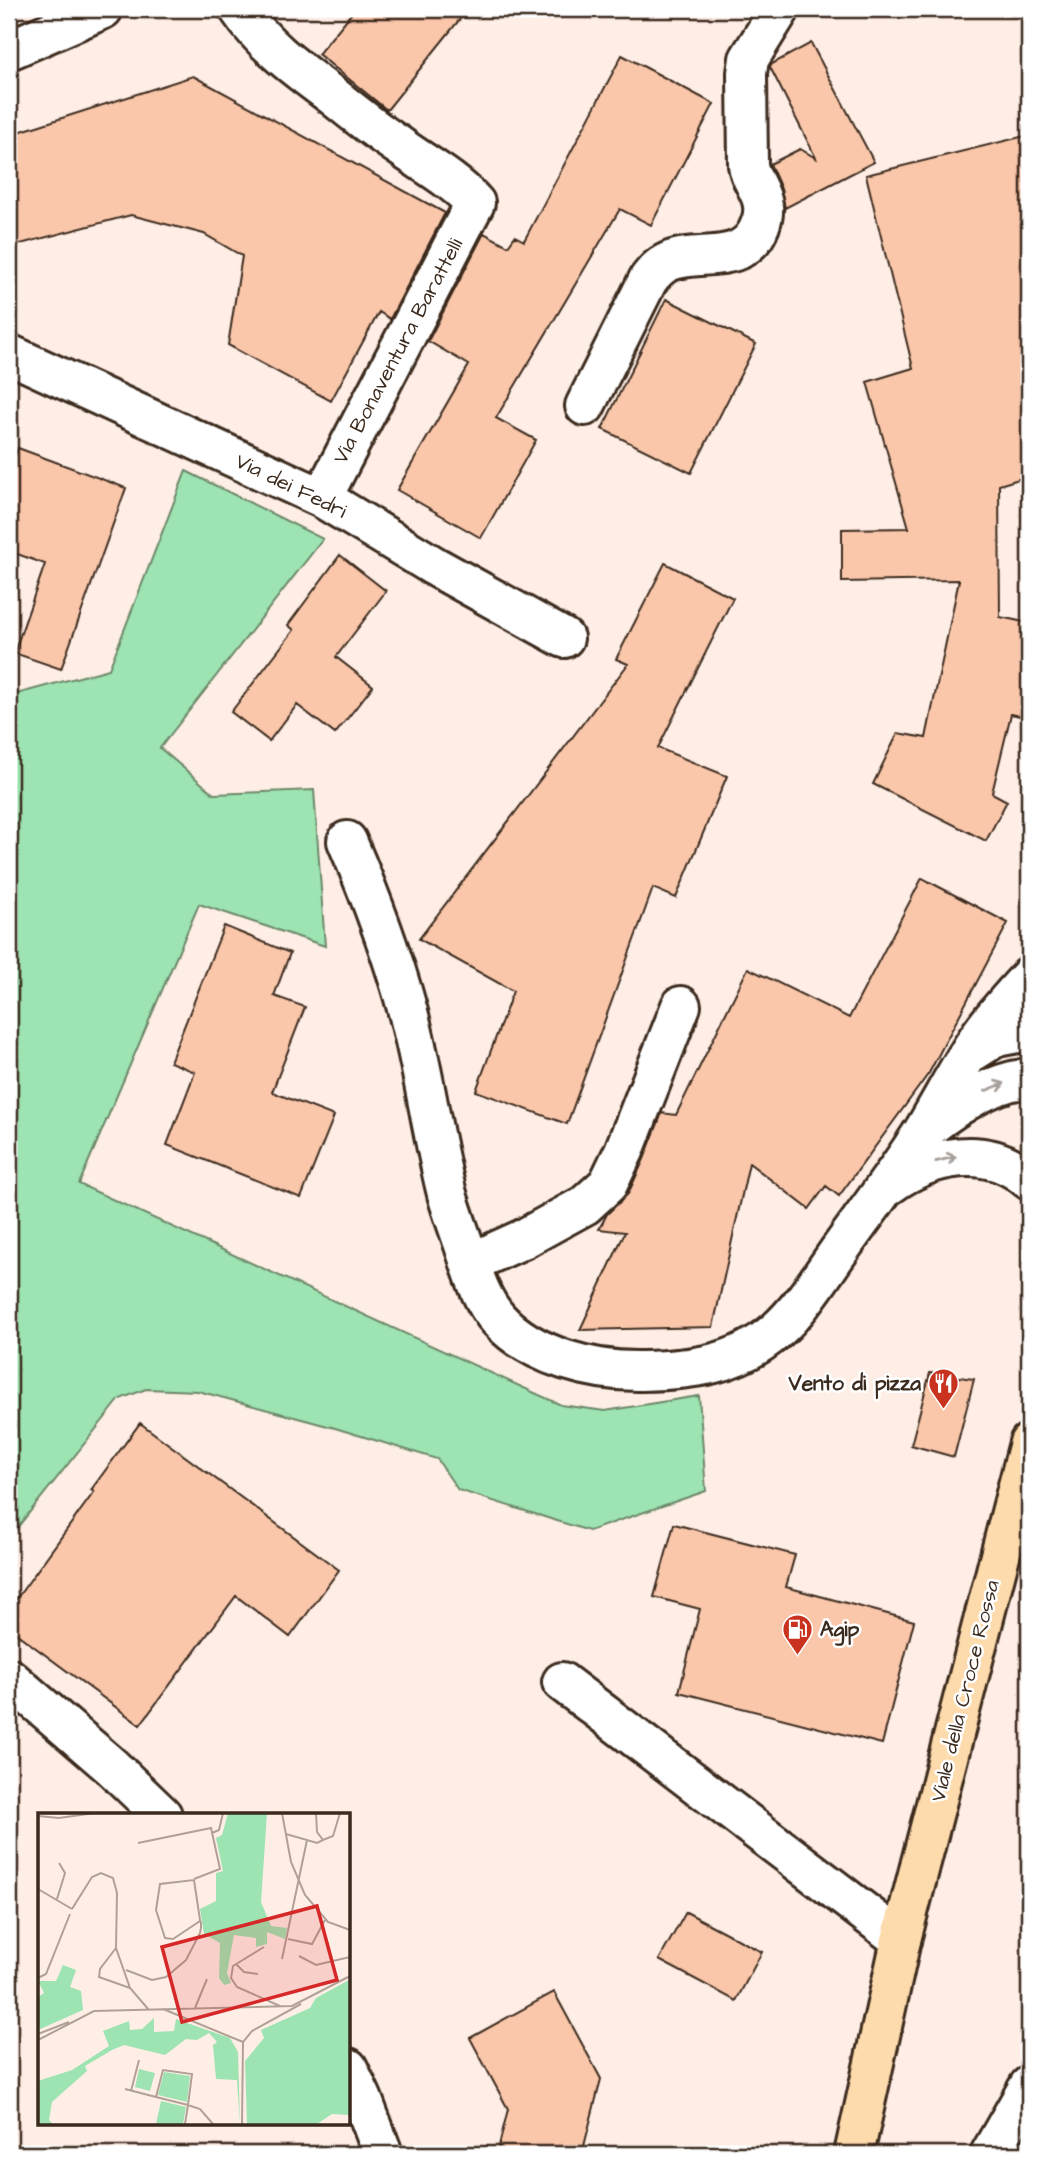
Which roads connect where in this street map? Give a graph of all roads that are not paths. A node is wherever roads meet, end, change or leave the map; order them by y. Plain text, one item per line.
1 (103, 9) edge
2 (239, 9) edge
3 (780, 9) edge
4 (9, 50) edge
5 (9, 354) edge
6 (584, 406) dead end
7 (321, 498) junction
8 (564, 638) dead end
9 (347, 841) dead end
10 (1029, 977) edge
11 (681, 1006) dead end
12 (1029, 1031) edge
13 (967, 1055) junction
14 (1029, 1078) edge
15 (923, 1132) junction
16 (1029, 1180) edge
17 (884, 1188) junction
18 (470, 1263) junction
19 (1029, 1443) edge
20 (9, 1678) edge
21 (562, 1682) dead end
22 (160, 1813) edge
23 (901, 1940) junction
24 (350, 2072) edge
25 (1029, 2086) edge
26 (383, 2154) edge
27 (854, 2154) edge
28 (990, 2154) edge

1 - 4 street
2 - 7 street, Via Bonaventura Barattelli
3 - 6 street
5 - 7 street, Via dei Fedri
7 - 8 street, Via dei Fedri
9 - 18 street
10 - 13 street
11 - 18 street
12 - 13 street
13 - 15 street
15 -> 14 street
15 - 17 street
17 -> 16 street
17 - 18 street
19 - 23 main road, Viale della Croce Rossa
20 - 22 street
21 - 23 street
23 - 27 main road, Viale della Croce Rossa
24 - 26 street
25 - 28 street

